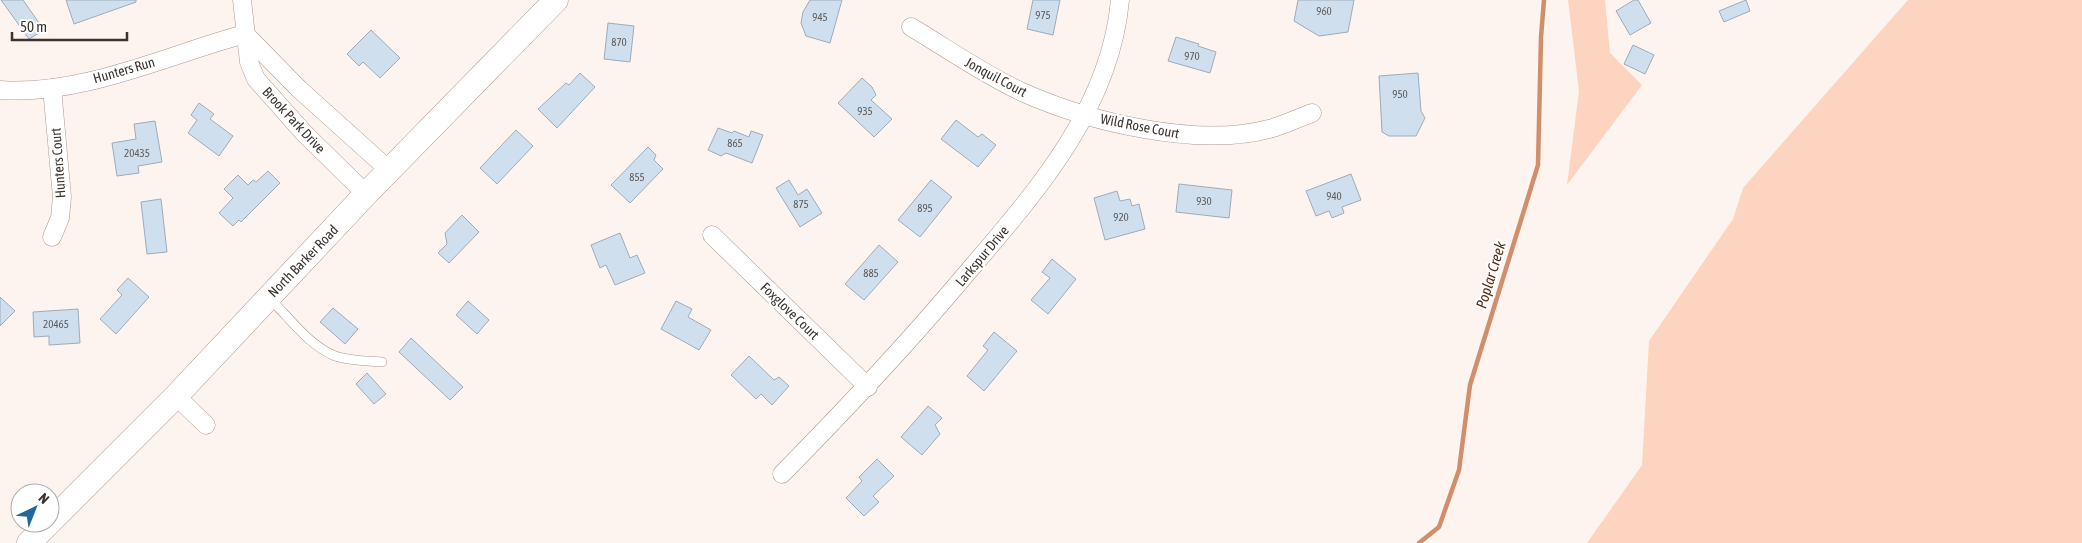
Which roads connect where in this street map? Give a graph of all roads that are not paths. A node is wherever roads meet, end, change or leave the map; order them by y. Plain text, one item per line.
1 (242, 0) edge
2 (556, 0) edge
3 (1120, 0) edge
4 (911, 27) dead end
5 (245, 34) junction
6 (52, 88) junction
7 (0, 90) edge
8 (1312, 113) dead end
9 (1086, 114) junction
10 (389, 170) junction
11 (366, 194) junction
12 (712, 235) dead end
13 (52, 237) dead end
14 (268, 298) junction
15 (382, 362) dead end
16 (868, 387) junction
17 (176, 396) junction
18 (206, 425) dead end
19 (782, 474) dead end
20 (60, 513) edge
21 (40, 533) edge
22 (29, 543) edge

1 - 5 street, Brook Park Drive
2 - 10 main road, North Barker Road
3 - 9 street, Larkspur Drive
4 - 9 street, Jonquil Court
5 - 6 street, Hunters Run
5 - 10 street, Brook Park Drive
5 - 11 street, Brook Park Drive
6 - 7 street, Hunters Run
6 - 13 street, Hunters Court
8 - 9 street, Wild Rose Court
9 - 16 street, Larkspur Drive
10 - 11 main road, North Barker Road
11 - 14 main road, North Barker Road
12 - 16 street, Foxglove Court
14 - 15 lane
14 - 17 main road, North Barker Road
16 - 19 street, Larkspur Drive
17 - 18 street
17 - 20 main road, North Barker Road
21 - 22 main road, North Barker Road

